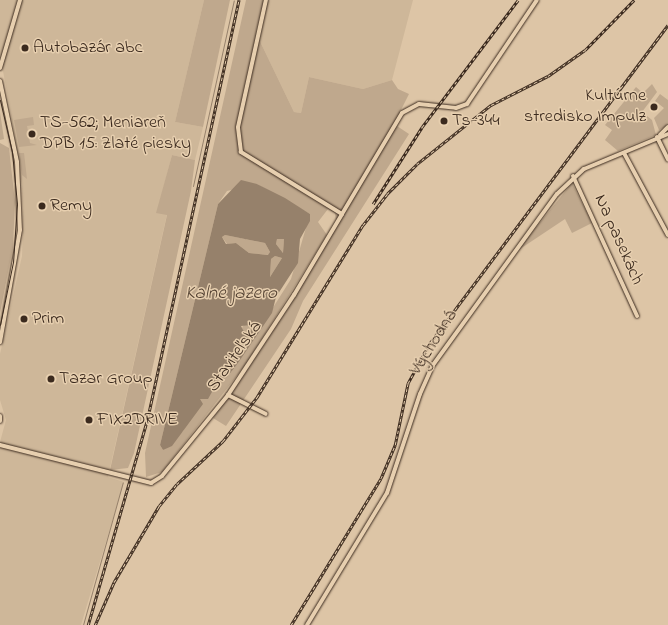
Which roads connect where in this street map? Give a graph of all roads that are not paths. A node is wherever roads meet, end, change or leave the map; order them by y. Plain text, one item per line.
1 (20, 0) edge
2 (266, 0) edge
3 (537, 0) edge
4 (0, 68) edge
5 (0, 81) edge
6 (668, 127) edge
7 (668, 134) edge
8 (659, 136) junction
9 (624, 153) junction
10 (668, 160) edge
11 (573, 176) junction
12 (342, 214) junction
13 (668, 235) edge
14 (637, 316) dead end
15 (0, 342) edge
16 (228, 394) junction
17 (266, 414) dead end
18 (0, 416) edge
19 (0, 421) edge
20 (0, 445) edge
21 (307, 625) edge

1 - 4 street
2 - 12 street
3 - 12 street, Staviteľská
5 - 15 street
6 - 8 street
7 - 8 street, Východná
8 - 9 street, Východná
8 - 10 street
9 - 11 street, Východná
9 - 13 street
11 - 14 street, Na pasekách
11 - 21 street, Východná
12 - 16 street, Staviteľská
16 - 17 street
16 - 20 street, Staviteľská
18 - 19 street

